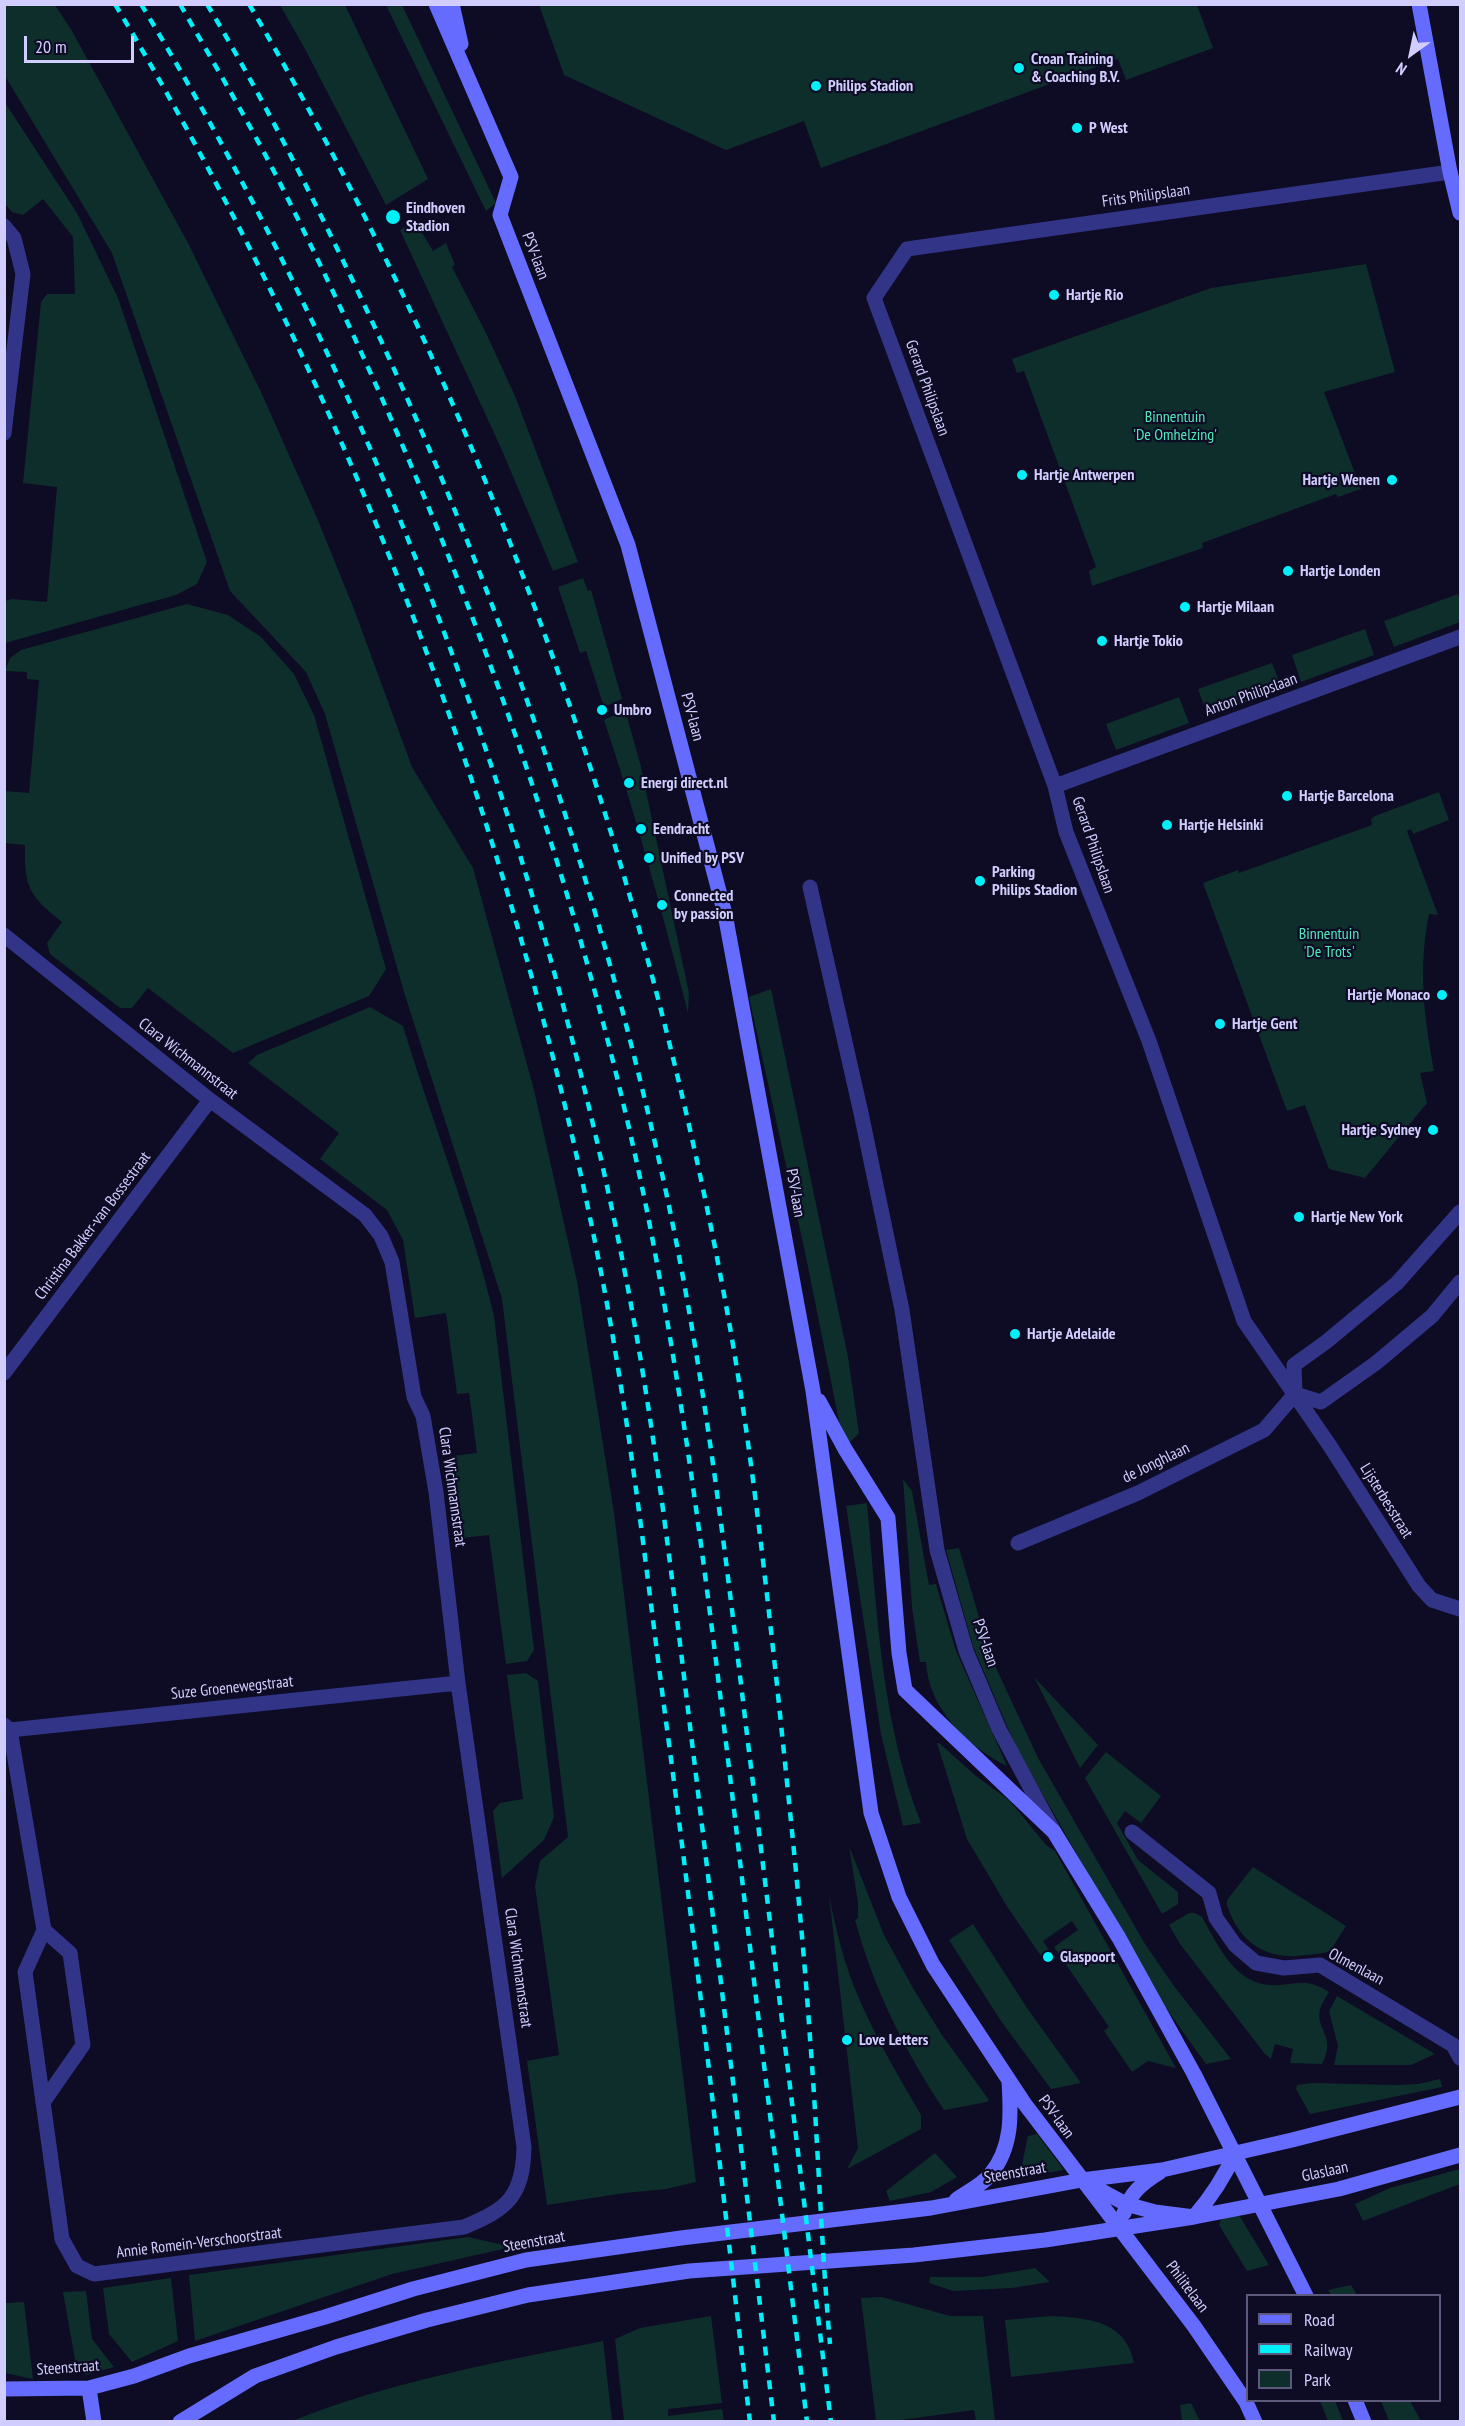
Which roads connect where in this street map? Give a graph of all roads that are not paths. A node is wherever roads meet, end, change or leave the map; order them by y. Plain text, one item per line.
1 (436, 4) edge
2 (452, 4) edge
3 (1419, 4) edge
4 (468, 79) junction
5 (1450, 172) junction
6 (1457, 191) edge
7 (1461, 213) edge
8 (4, 226) edge
9 (874, 298) joint
10 (4, 433) edge
11 (1461, 637) edge
12 (1054, 786) junction
13 (810, 887) dead end
14 (4, 935) edge
15 (210, 1100) junction
16 (1461, 1212) edge
17 (1461, 1282) edge
18 (4, 1373) edge
19 (813, 1391) junction
20 (1295, 1394) junction
21 (1018, 1543) dead end
22 (1461, 1610) edge
23 (458, 1683) junction
24 (8, 1727) edge
25 (1054, 1832) junction
26 (1132, 1832) dead end
27 (44, 1930) junction
28 (1461, 2058) edge
29 (1009, 2081) junction
30 (1461, 2097) edge
31 (44, 2101) junction
32 (1235, 2153) junction
33 (1461, 2155) edge
34 (1162, 2170) junction
35 (1082, 2180) junction
36 (952, 2204) junction
37 (1126, 2204) junction
38 (1260, 2204) junction
39 (493, 2215) joint
40 (1194, 2217) junction
41 (1119, 2227) junction
42 (1305, 2294) edge
43 (89, 2388) junction
44 (4, 2389) edge
45 (1356, 2402) edge
46 (94, 2421) edge
47 (180, 2421) edge
48 (1255, 2421) edge
49 (1364, 2421) edge

1 - 4 main road, PSV-laan
2 - 4 main road, PSV-laan
3 - 5 main road
4 - 19 main road, PSV-laan
5 - 6 main road
5 - 9 street, Frits Philipslaan
6 - 7 main road
8 - 10 street
9 - 12 street, Gerard Philipslaan
11 - 12 street, Anton Philipslaan
12 - 20 street, Gerard Philipslaan
13 - 25 street, PSV-laan
14 - 15 street, Clara Wichmannstraat
15 - 18 street, Christina Bakker-van Bossestraat
15 - 23 street, Clara Wichmannstraat
16 - 20 street
17 - 20 street
19 - 25 main road, PSV-laan
19 - 29 main road, PSV-laan
20 - 21 street, de Jonghlaan
20 - 22 street, Lijsterbesstraat
23 - 24 street, Suze Groenewegstraat
23 - 39 street, Clara Wichmannstraat
24 - 27 street
25 - 32 main road, PSV-laan
26 - 28 street, Olmenlaan
27 - 31 street, Annie Romein-Verschoorstraat
27 - 31 street
29 - 35 main road, PSV-laan
29 - 36 main road
30 - 32 main road
31 - 39 street, Annie Romein-Verschoorstraat
32 - 34 main road
32 - 38 main road
32 - 40 main road
33 - 38 main road, Glaslaan
34 - 35 main road
34 - 37 main road
35 - 36 main road, Steenstraat
35 - 37 main road, Glaslaan
35 - 41 main road, Philitelaan
36 - 43 main road, Steenstraat
37 - 40 main road, Glaslaan
37 - 41 main road
38 - 40 main road, Glaslaan
38 - 42 main road
40 - 41 main road
41 - 47 main road
41 - 48 main road, Philitelaan
43 - 44 main road, Steenstraat
43 - 46 main road
45 - 49 main road

